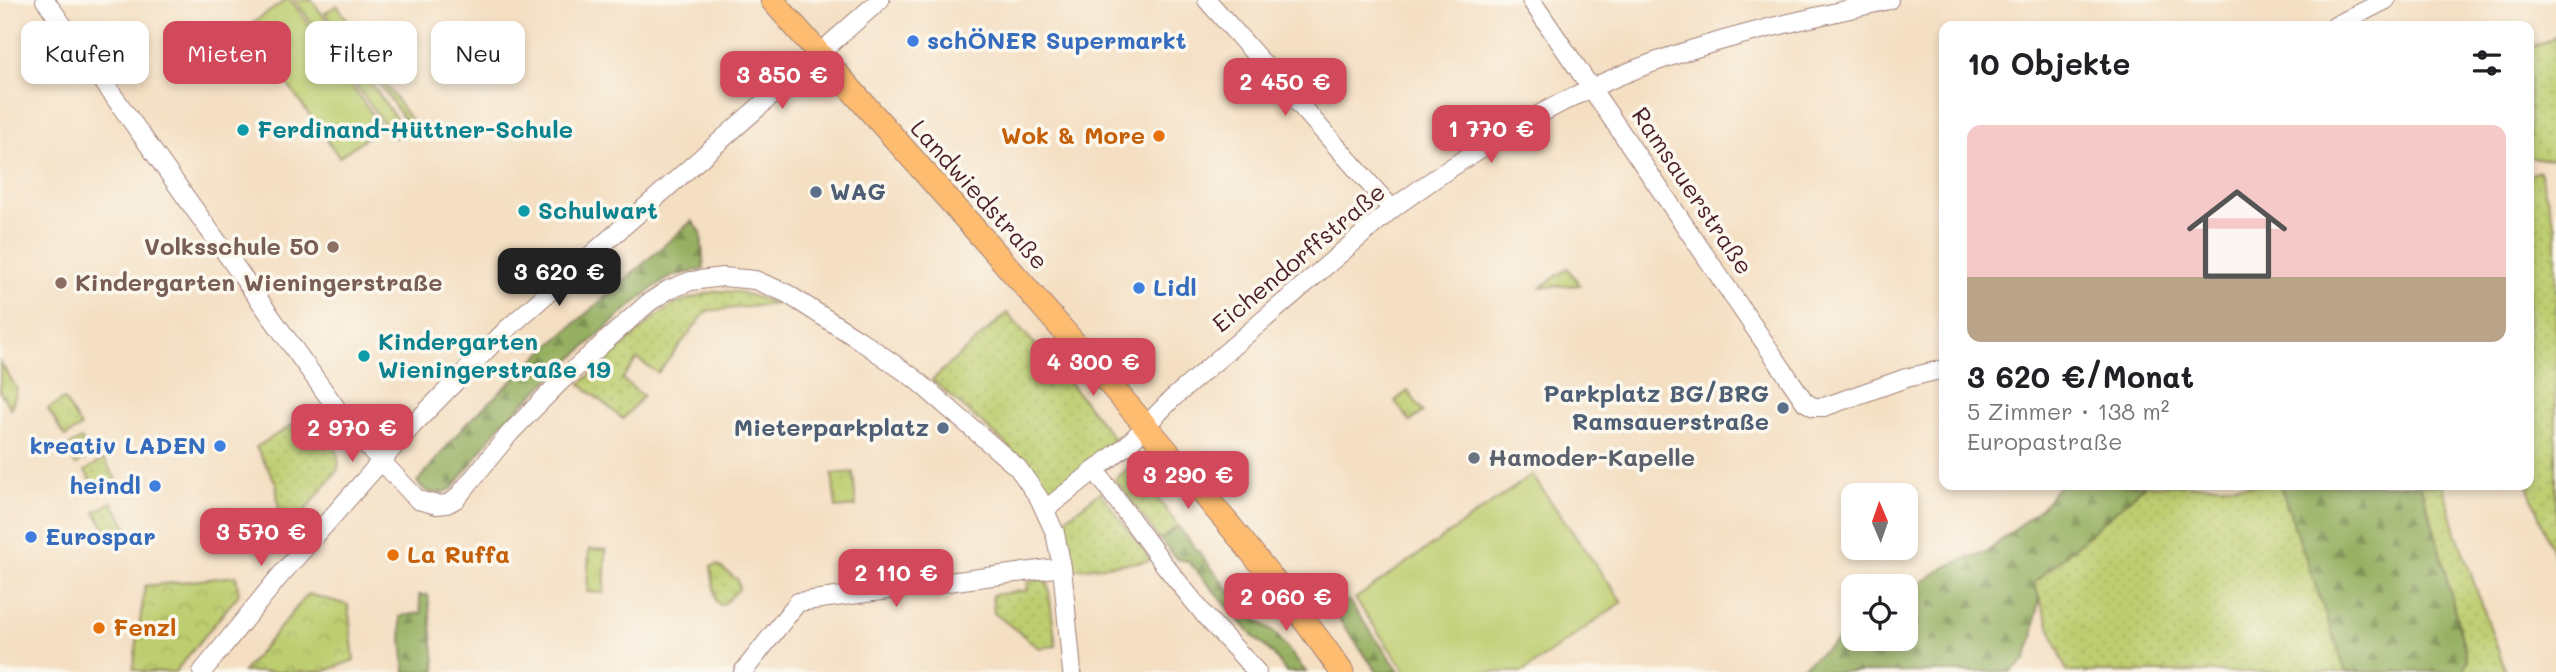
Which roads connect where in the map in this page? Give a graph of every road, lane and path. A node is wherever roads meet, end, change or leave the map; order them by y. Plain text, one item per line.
1 (45, 0) edge
2 (772, 0) edge
3 (880, 0) edge
4 (1207, 0) edge
5 (1531, 0) edge
6 (1889, 0) edge
7 (2386, 0) edge
8 (2345, 21) edge
9 (818, 53) junction
10 (1593, 88) junction
11 (1392, 209) junction
12 (1939, 370) edge
13 (1145, 426) junction
14 (380, 461) junction
15 (1095, 470) junction
16 (1046, 509) junction
17 (1062, 567) junction
18 (202, 672) edge
19 (743, 672) edge
20 (1072, 672) edge
21 (1257, 672) edge
22 (1342, 672) edge

1 - 14 street
2 - 9 main road, Landwiedstraße
3 - 9 street
4 - 11 street
5 - 10 street, Ramsauerstraße
6 - 10 street, Eichendorffstraße
7 - 8 street
9 - 13 main road, Landwiedstraße
9 - 14 street
10 - 11 street, Eichendorffstraße
10 - 12 street, Ramsauerstraße
11 - 13 street, Eichendorffstraße
13 - 15 street
13 - 22 main road, Landwiedstraße
14 - 16 street
14 - 18 street
15 - 16 street
15 - 21 street
16 - 17 street
17 - 19 street
17 - 20 street

